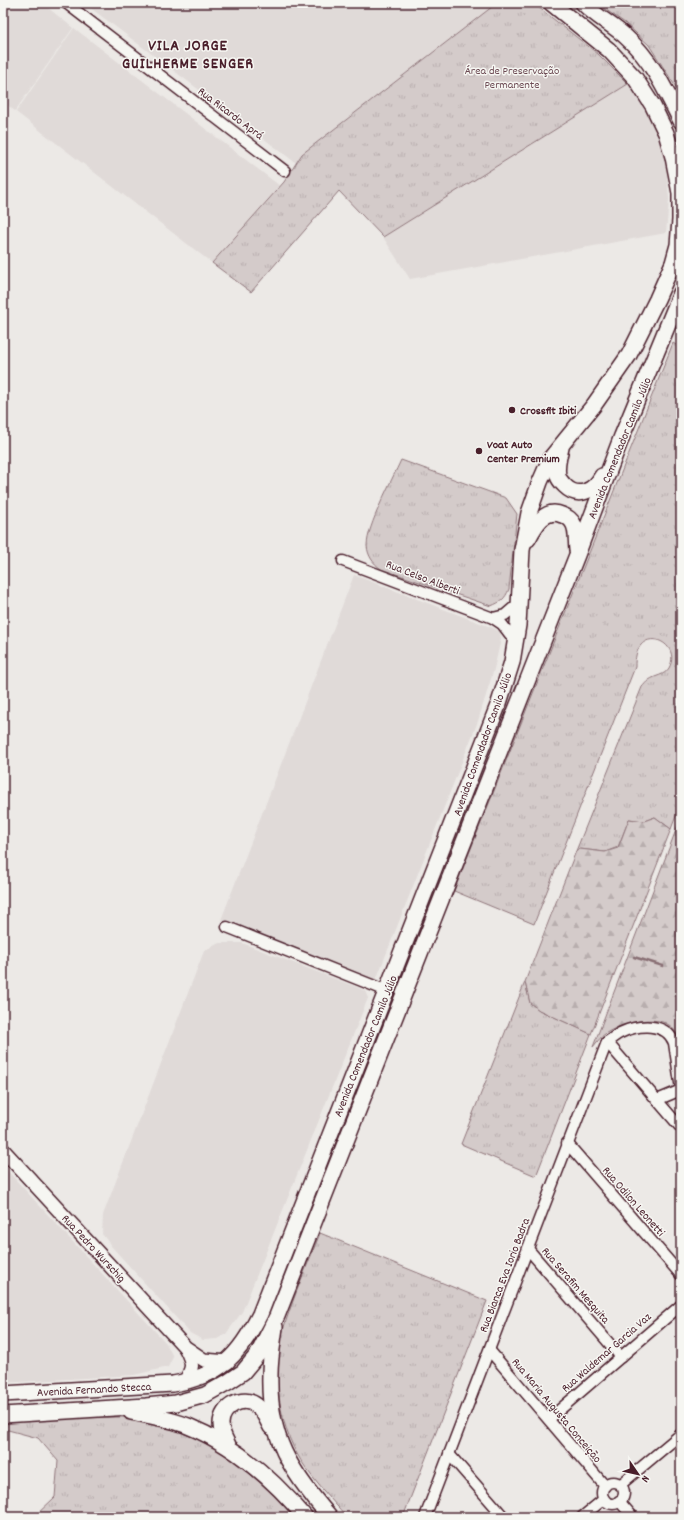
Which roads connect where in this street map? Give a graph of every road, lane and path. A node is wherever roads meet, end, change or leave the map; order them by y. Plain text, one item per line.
1 (66, 3) edge
2 (551, 3) edge
3 (583, 3) edge
4 (626, 67) junction
5 (664, 86) junction
6 (681, 110) edge
7 (681, 121) edge
8 (681, 147) edge
9 (285, 171) dead end
10 (681, 293) edge
11 (681, 302) edge
12 (667, 329) junction
13 (622, 436) junction
14 (562, 443) junction
15 (522, 550) junction
16 (577, 555) junction
17 (343, 561) dead end
18 (519, 603) junction
19 (494, 618) junction
20 (515, 641) junction
21 (227, 927) dead end
22 (387, 991) junction
23 (607, 1042) junction
24 (681, 1090) edge
25 (656, 1100) junction
26 (681, 1128) edge
27 (567, 1143) junction
28 (3, 1150) edge
29 (528, 1249) junction
30 (681, 1275) edge
31 (681, 1305) edge
32 (277, 1316) junction
33 (185, 1347) junction
34 (490, 1351) junction
35 (621, 1357) junction
36 (228, 1362) junction
37 (185, 1382) junction
38 (3, 1394) edge
39 (113, 1408) junction
40 (3, 1415) edge
41 (549, 1420) junction
42 (681, 1434) edge
43 (278, 1438) junction
44 (228, 1445) junction
45 (449, 1454) junction
46 (620, 1485) junction
47 (605, 1486) junction
48 (604, 1499) junction
49 (619, 1501) junction
50 (305, 1517) edge
51 (330, 1517) edge
52 (425, 1517) edge
53 (504, 1517) edge
54 (582, 1517) edge
55 (633, 1517) edge

1 - 9 street, Rua Ricardo Aprá
2 - 4 main road, Avenida Comendador Camilo Júlio
3 - 5 main road
4 - 8 main road
4 - 14 main road, Avenida Comendador Camilo Júlio
5 - 6 main road
5 - 7 main road
10 - 12 main road, Avenida Comendador Camilo Júlio
11 - 12 street, Avenida Comendador Camilo Júlio
12 - 13 main road, Avenida Comendador Camilo Júlio
13 - 14 main road
13 - 16 main road, Avenida Comendador Camilo Júlio
14 - 15 main road, Avenida Comendador Camilo Júlio
15 - 16 main road
15 - 18 main road, Avenida Comendador Camilo Júlio
16 - 32 main road, Avenida Comendador Camilo Júlio
17 - 19 street, Rua Celso Alberti
18 - 19 street
18 - 20 main road, Avenida Comendador Camilo Júlio
19 - 20 street, Rua Celso Alberti
20 - 22 main road, Avenida Comendador Camilo Júlio
21 - 22 street
22 - 36 main road, Avenida Comendador Camilo Júlio
23 - 24 street
23 - 25 street
23 - 27 street, Rua Bianca Eva Iorio Badra
24 - 25 street
25 - 26 street
27 - 29 street, Rua Bianca Eva Iorio Badra
27 - 30 street, Rua Odilon Leonetti
28 - 33 street, Rua Pedro Wurschig
29 - 34 street, Rua Bianca Eva Iorio Badra
29 - 35 street, Rua Serafim Mesquita
31 - 35 street, Rua Waldemar Garcia Vaz
32 - 39 main road, Avenida Comendador Camilo Júlio
32 - 43 main road
33 - 36 street, Rua Pedro Wurschig
33 - 37 street, Rua Pedro Wurschig
34 - 41 street, Rua Maria Augusta Conceição
34 - 45 street, Rua Bianca Eva Iorio Badra
35 - 41 street, Rua Waldemar Garcia Vaz
36 - 37 main road, Avenida Comendador Camilo Júlio
37 - 38 main road, Avenida Fernando Stecca
39 - 40 main road, Avenida Fernando Stecca
39 - 44 main road
41 - 47 street, Rua Maria Augusta Conceição
42 - 46 street
43 - 44 main road
43 - 51 main road
44 - 50 main road
45 - 52 street, Rua Bianca Eva Iorio Badra
45 - 53 street
46 - 47 street
46 - 49 street
47 - 48 street
48 - 49 street
48 - 54 street
49 - 55 street

